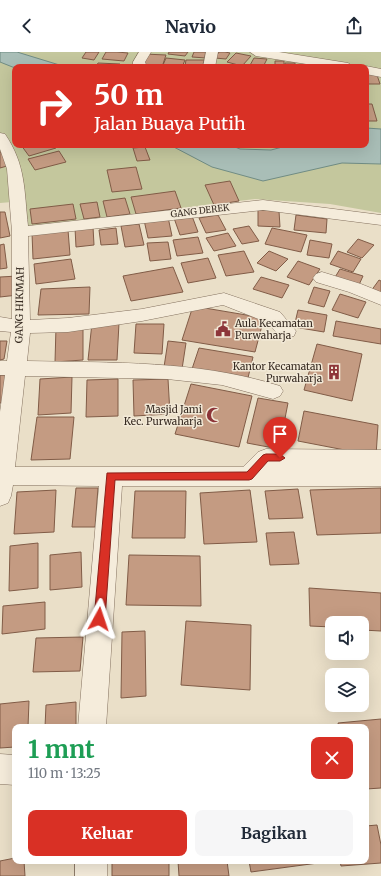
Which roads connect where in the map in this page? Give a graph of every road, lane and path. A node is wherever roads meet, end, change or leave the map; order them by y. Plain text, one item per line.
1 (144, 52) edge
2 (212, 52) edge
3 (256, 52) edge
4 (139, 64) edge
5 (210, 64) edge
6 (314, 64) edge
7 (369, 71) edge
8 (381, 73) edge
9 (0, 137) edge
10 (8, 205) edge
11 (381, 220) edge
12 (20, 232) junction
13 (322, 278) dead end
14 (381, 299) edge
15 (0, 324) edge
16 (21, 327) junction
17 (287, 331) dead end
18 (8, 368) edge
19 (273, 391) dead end
20 (381, 459) edge
21 (110, 476) junction
22 (249, 476) junction
23 (381, 477) edge
24 (1, 483) edge
25 (92, 724) edge
26 (0, 769) edge
27 (12, 770) edge
28 (92, 864) edge
29 (92, 876) edge

1 - 4 street
2 - 5 street
3 - 6 street
7 - 8 street
9 - 10 street, GANG HIKMAH
10 - 12 street, GANG HIKMAH
11 - 12 street, GANG DEREK
12 - 16 street, GANG HIKMAH
13 - 14 street
15 - 16 street
16 - 17 street
16 - 18 street, GANG HIKMAH
18 - 19 street
18 - 24 street, GANG HIKMAH
20 - 22 street
21 - 22 street
21 - 24 street
21 - 25 street
22 - 23 street
26 - 27 street
28 - 29 street

